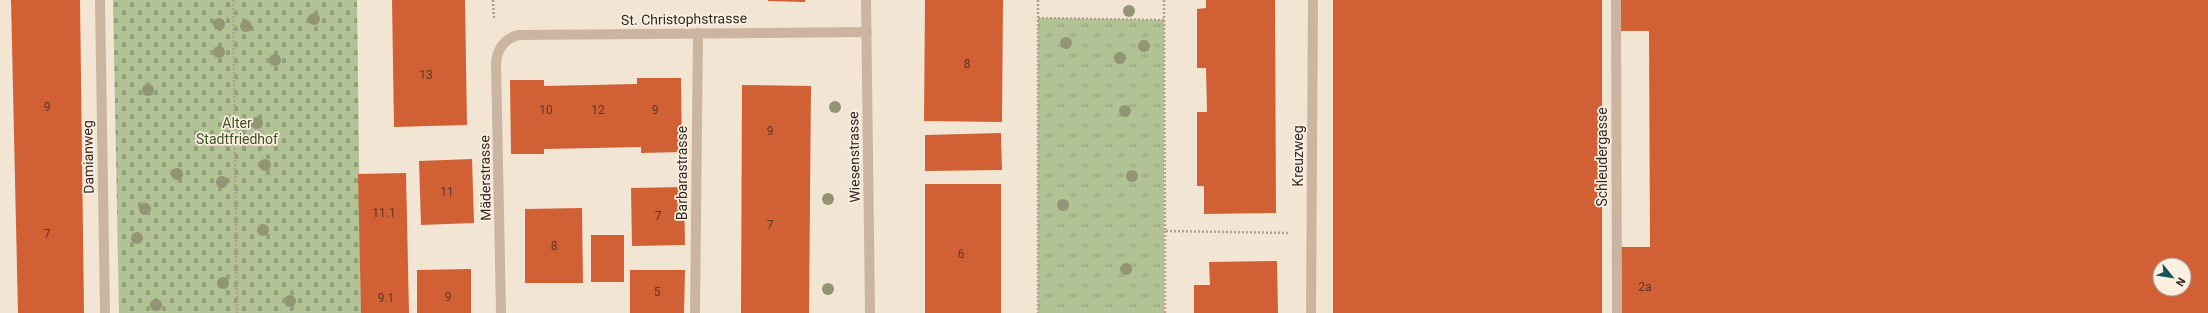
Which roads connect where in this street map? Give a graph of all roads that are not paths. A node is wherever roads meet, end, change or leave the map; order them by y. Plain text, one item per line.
1 (100, 0) edge
2 (866, 0) edge
3 (1313, 0) edge
4 (1616, 0) edge
5 (867, 32) junction
6 (698, 33) junction
7 (503, 44) joint
8 (105, 313) edge
9 (501, 313) edge
10 (695, 313) edge
11 (870, 313) edge
12 (1311, 313) edge
13 (1617, 313) edge

1 - 8 street, Damianweg
2 - 5 street, Wiesenstrasse
3 - 12 street, Kreuzweg
4 - 13 street, Schleudergasse
5 - 6 street, St. Christophstrasse
5 - 11 street, Wiesenstrasse
6 - 7 street, St. Christophstrasse
6 - 10 street, Barbarastrasse
7 - 9 street, Mäderstrasse

